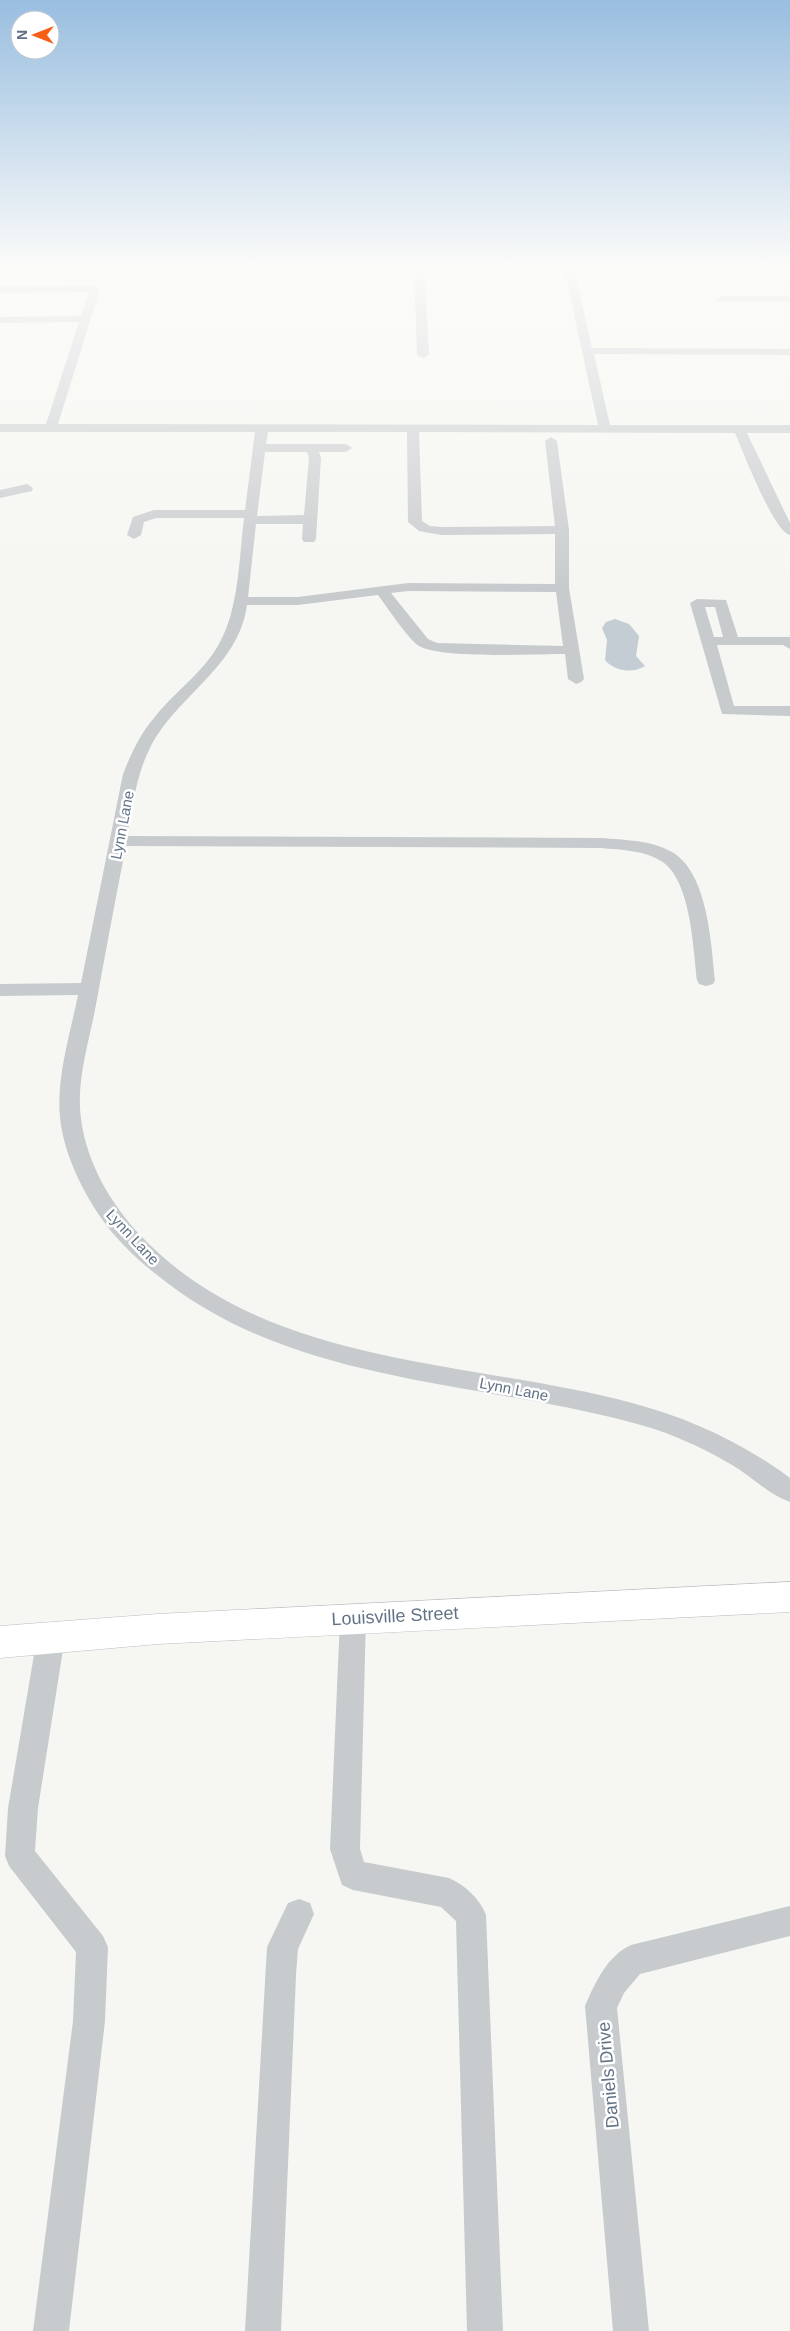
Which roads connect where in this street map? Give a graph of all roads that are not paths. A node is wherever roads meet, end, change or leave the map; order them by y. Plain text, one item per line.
1 (69, 372) edge
2 (592, 372) edge
3 (0, 428) edge
4 (50, 428) junction
5 (413, 429) junction
6 (738, 429) junction
7 (790, 429) edge
8 (605, 430) junction
9 (261, 438) junction
10 (552, 441) dead end
11 (312, 448) junction
12 (346, 448) dead end
13 (28, 488) dead end
14 (0, 494) edge
15 (251, 517) junction
16 (310, 517) junction
17 (562, 530) junction
18 (790, 531) edge
19 (134, 535) dead end
20 (309, 539) dead end
21 (562, 588) junction
22 (382, 591) junction
23 (242, 597) junction
24 (708, 641) junction
25 (732, 641) junction
26 (790, 645) edge
27 (570, 650) junction
28 (576, 679) dead end
29 (790, 711) edge
30 (119, 842) junction
31 (706, 980) dead end
32 (88, 989) junction
33 (0, 990) edge
34 (790, 1492) edge
35 (790, 1597) edge
36 (353, 1618) junction
37 (51, 1637) junction
38 (0, 1642) edge
39 (300, 1914) dead end
40 (790, 1920) edge
41 (51, 2331) edge
42 (263, 2331) edge
43 (485, 2331) edge
44 (631, 2331) edge

1 - 4 street
2 - 8 street
3 - 4 street
4 - 9 street
5 - 8 street
5 - 9 street
5 - 17 street
6 - 7 street
6 - 8 street
6 - 18 street
9 - 11 street
9 - 15 street, Lynn Lane
10 - 17 street
11 - 12 street
11 - 16 street
13 - 14 street
15 - 16 street
15 - 19 street
15 - 23 street, Lynn Lane
16 - 20 street
17 - 21 street
21 - 22 street
21 - 27 street
22 - 23 street
22 - 27 street
23 - 30 street, Lynn Lane
24 - 25 street
24 - 25 street
24 - 29 street
25 - 26 street
27 - 28 street
30 - 31 street
30 - 32 street, Lynn Lane
32 - 33 street
32 - 34 street, Lynn Lane
35 - 36 main road, Louisville Street
36 - 37 main road, Louisville Street
36 - 43 street
37 - 38 main road, Louisville Street
37 - 41 street
39 - 42 street
40 - 44 street, Daniels Drive

